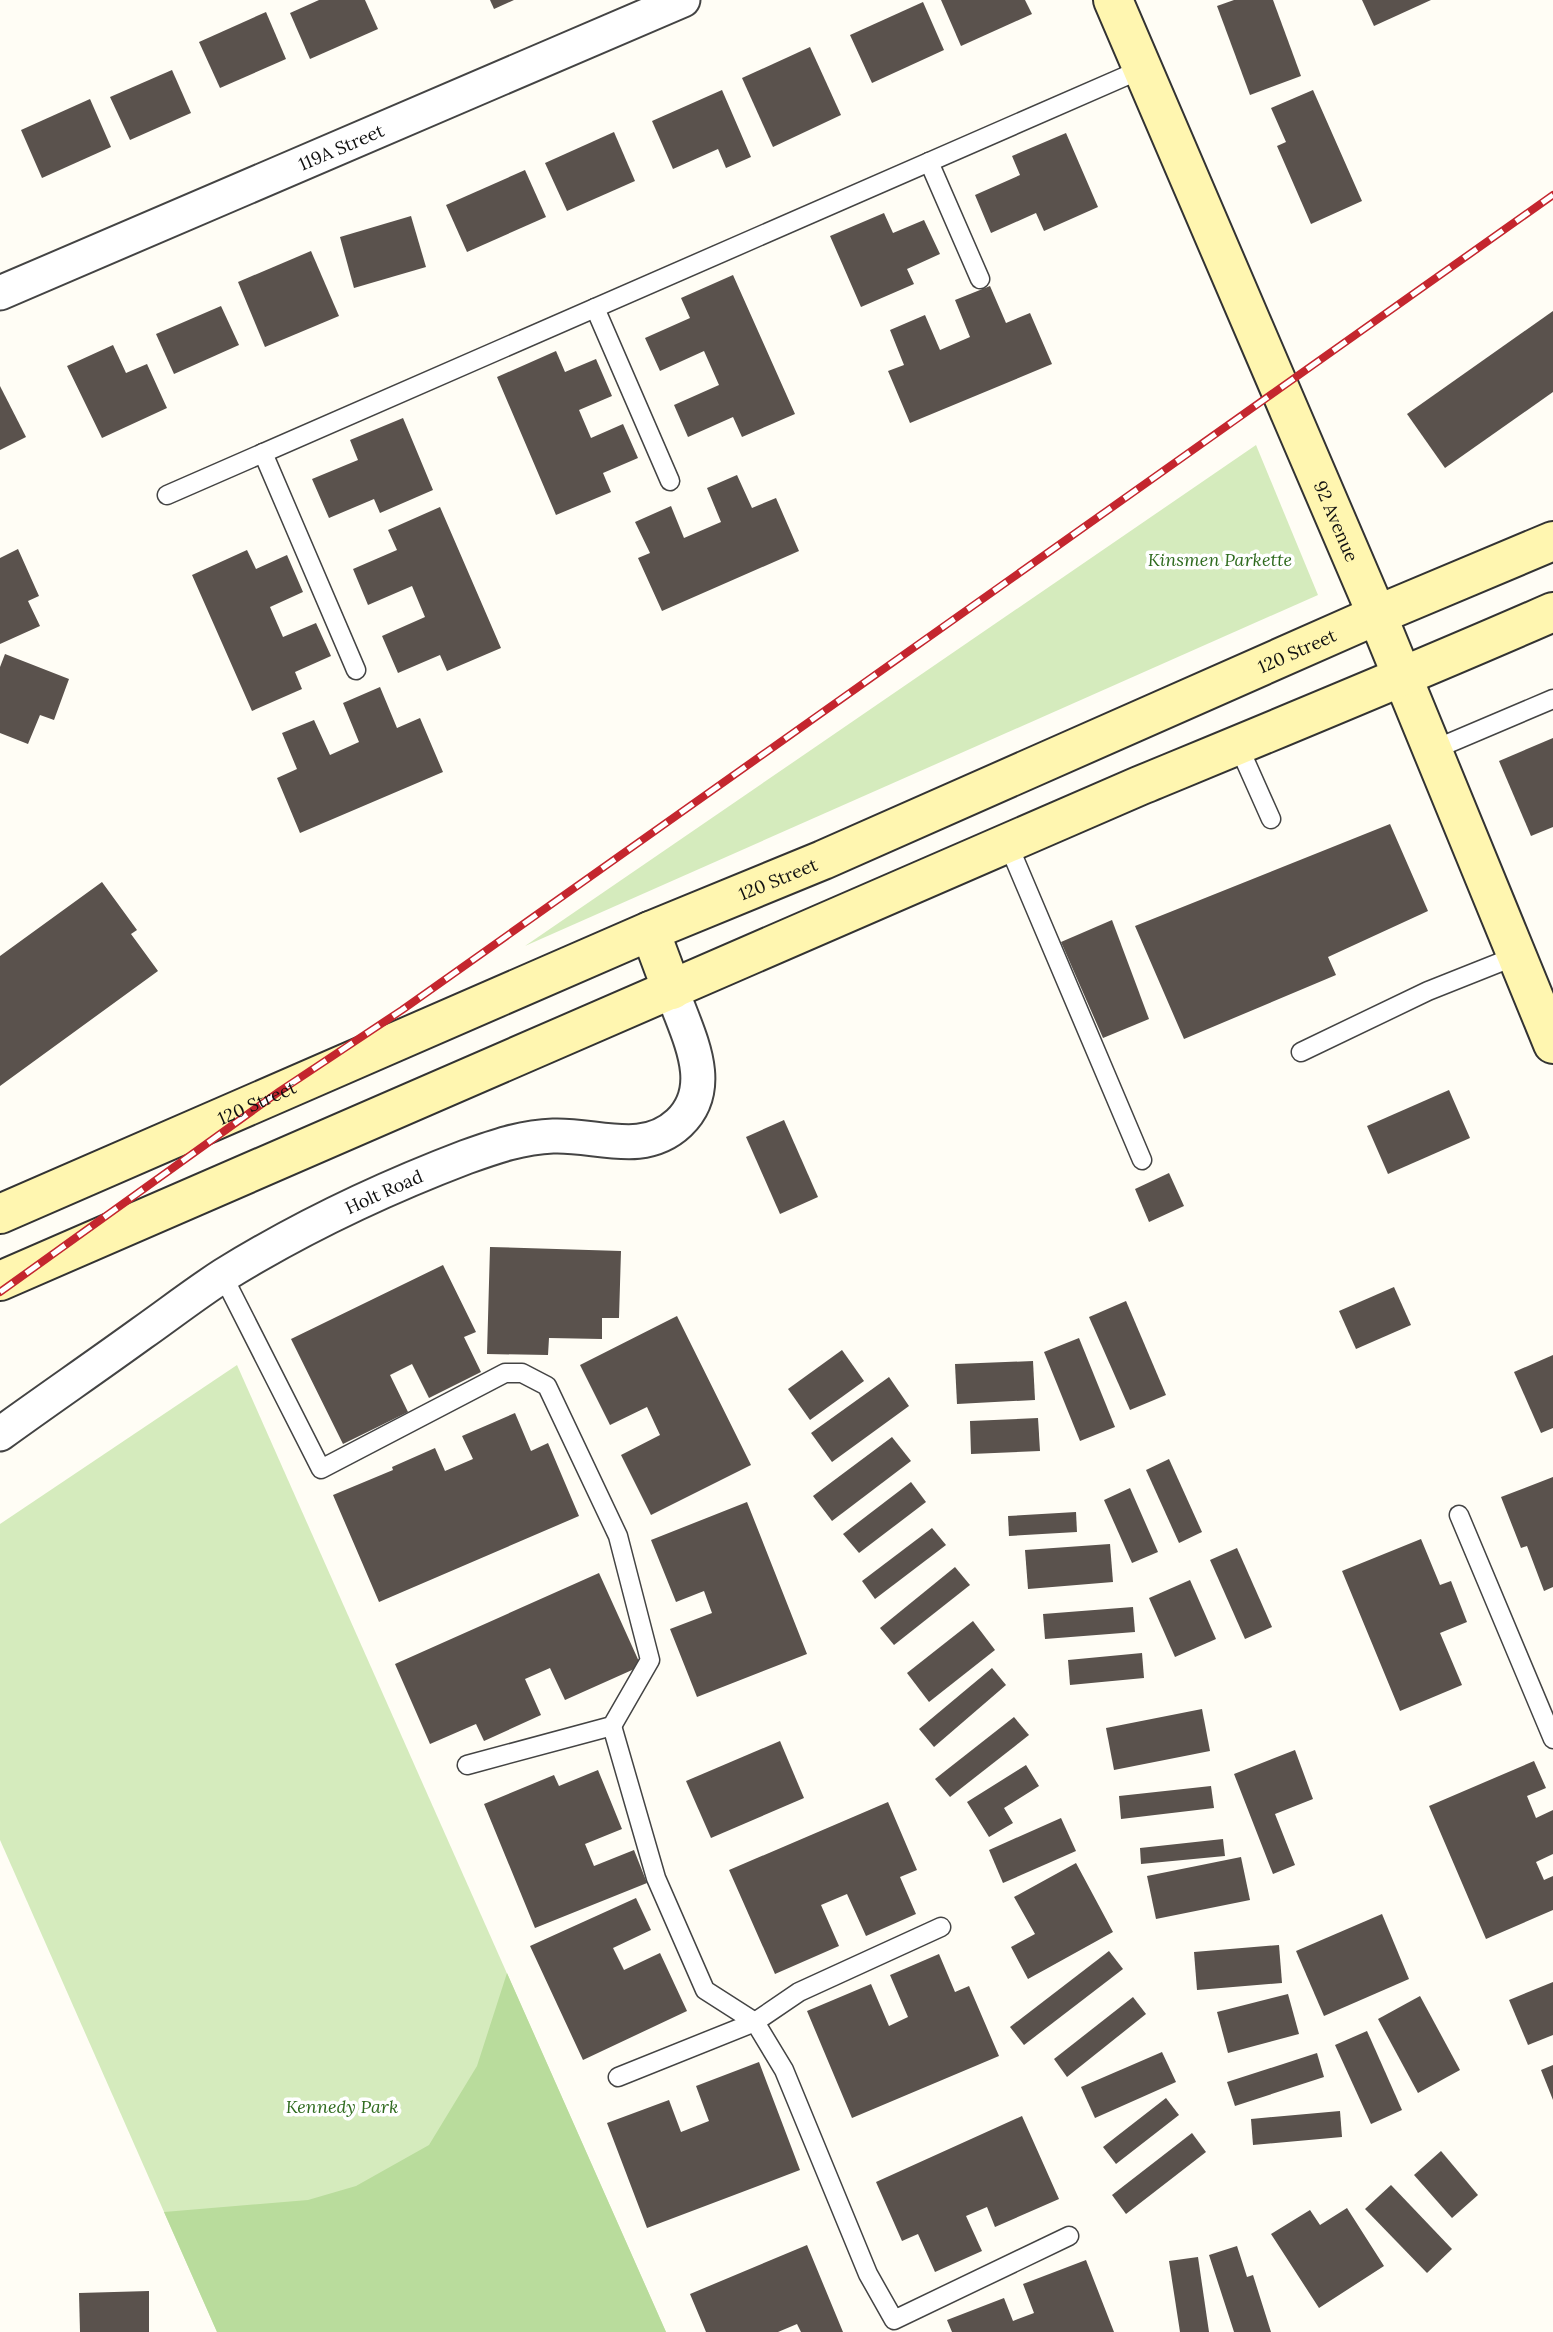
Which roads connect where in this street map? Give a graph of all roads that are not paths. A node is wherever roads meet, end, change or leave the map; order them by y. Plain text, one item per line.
1 (1113, 0) edge
2 (662, 4) edge
3 (1142, 69) junction
4 (929, 162) junction
5 (980, 279) dead end
6 (0, 293) edge
7 (595, 308) junction
8 (263, 453) junction
9 (670, 481) dead end
10 (167, 495) dead end
11 (1553, 541) edge
12 (1553, 612) edge
13 (1377, 615) junction
14 (356, 670) dead end
15 (1403, 678) junction
16 (1553, 699) edge
17 (1238, 745) junction
18 (1433, 750) junction
19 (1271, 819) dead end
20 (1007, 844) junction
21 (650, 931) junction
22 (1516, 956) junction
23 (672, 990) junction
24 (1553, 1044) edge
25 (1301, 1052) dead end
26 (1142, 1160) dead end
27 (0, 1214) edge
28 (223, 1276) junction
29 (0, 1281) edge
30 (0, 1434) edge
31 (1460, 1515) dead end
32 (612, 1726) junction
33 (1553, 1739) edge
34 (467, 1765) dead end
35 (941, 1927) dead end
36 (755, 2022) junction
37 (618, 2077) dead end
38 (1069, 2236) dead end
39 (892, 2326) edge

1 - 3 main road, 92 Avenue
2 - 6 street, 119A Street
3 - 4 lane
3 - 13 main road, 92 Avenue
4 - 5 lane
4 - 7 lane
7 - 8 lane
7 - 9 lane
8 - 10 lane
8 - 14 lane
11 - 13 main road, 120 Street
12 - 15 main road
13 - 15 main road, 92 Avenue
13 - 21 main road, 120 Street
15 - 17 main road
15 - 18 main road, 92 Avenue
16 - 18 lane
17 - 19 lane
17 - 20 main road
18 - 22 main road, 92 Avenue
20 - 23 main road
20 - 26 lane
21 - 23 main road
21 - 27 main road, 120 Street
22 - 24 main road, 92 Avenue
22 - 25 lane
23 - 28 street, Holt Road
23 - 29 main road
28 - 30 street, Holt Road
28 - 32 lane
31 - 33 lane
32 - 34 lane
32 - 36 lane
35 - 36 lane
36 - 37 lane
36 - 39 lane
38 - 39 lane

